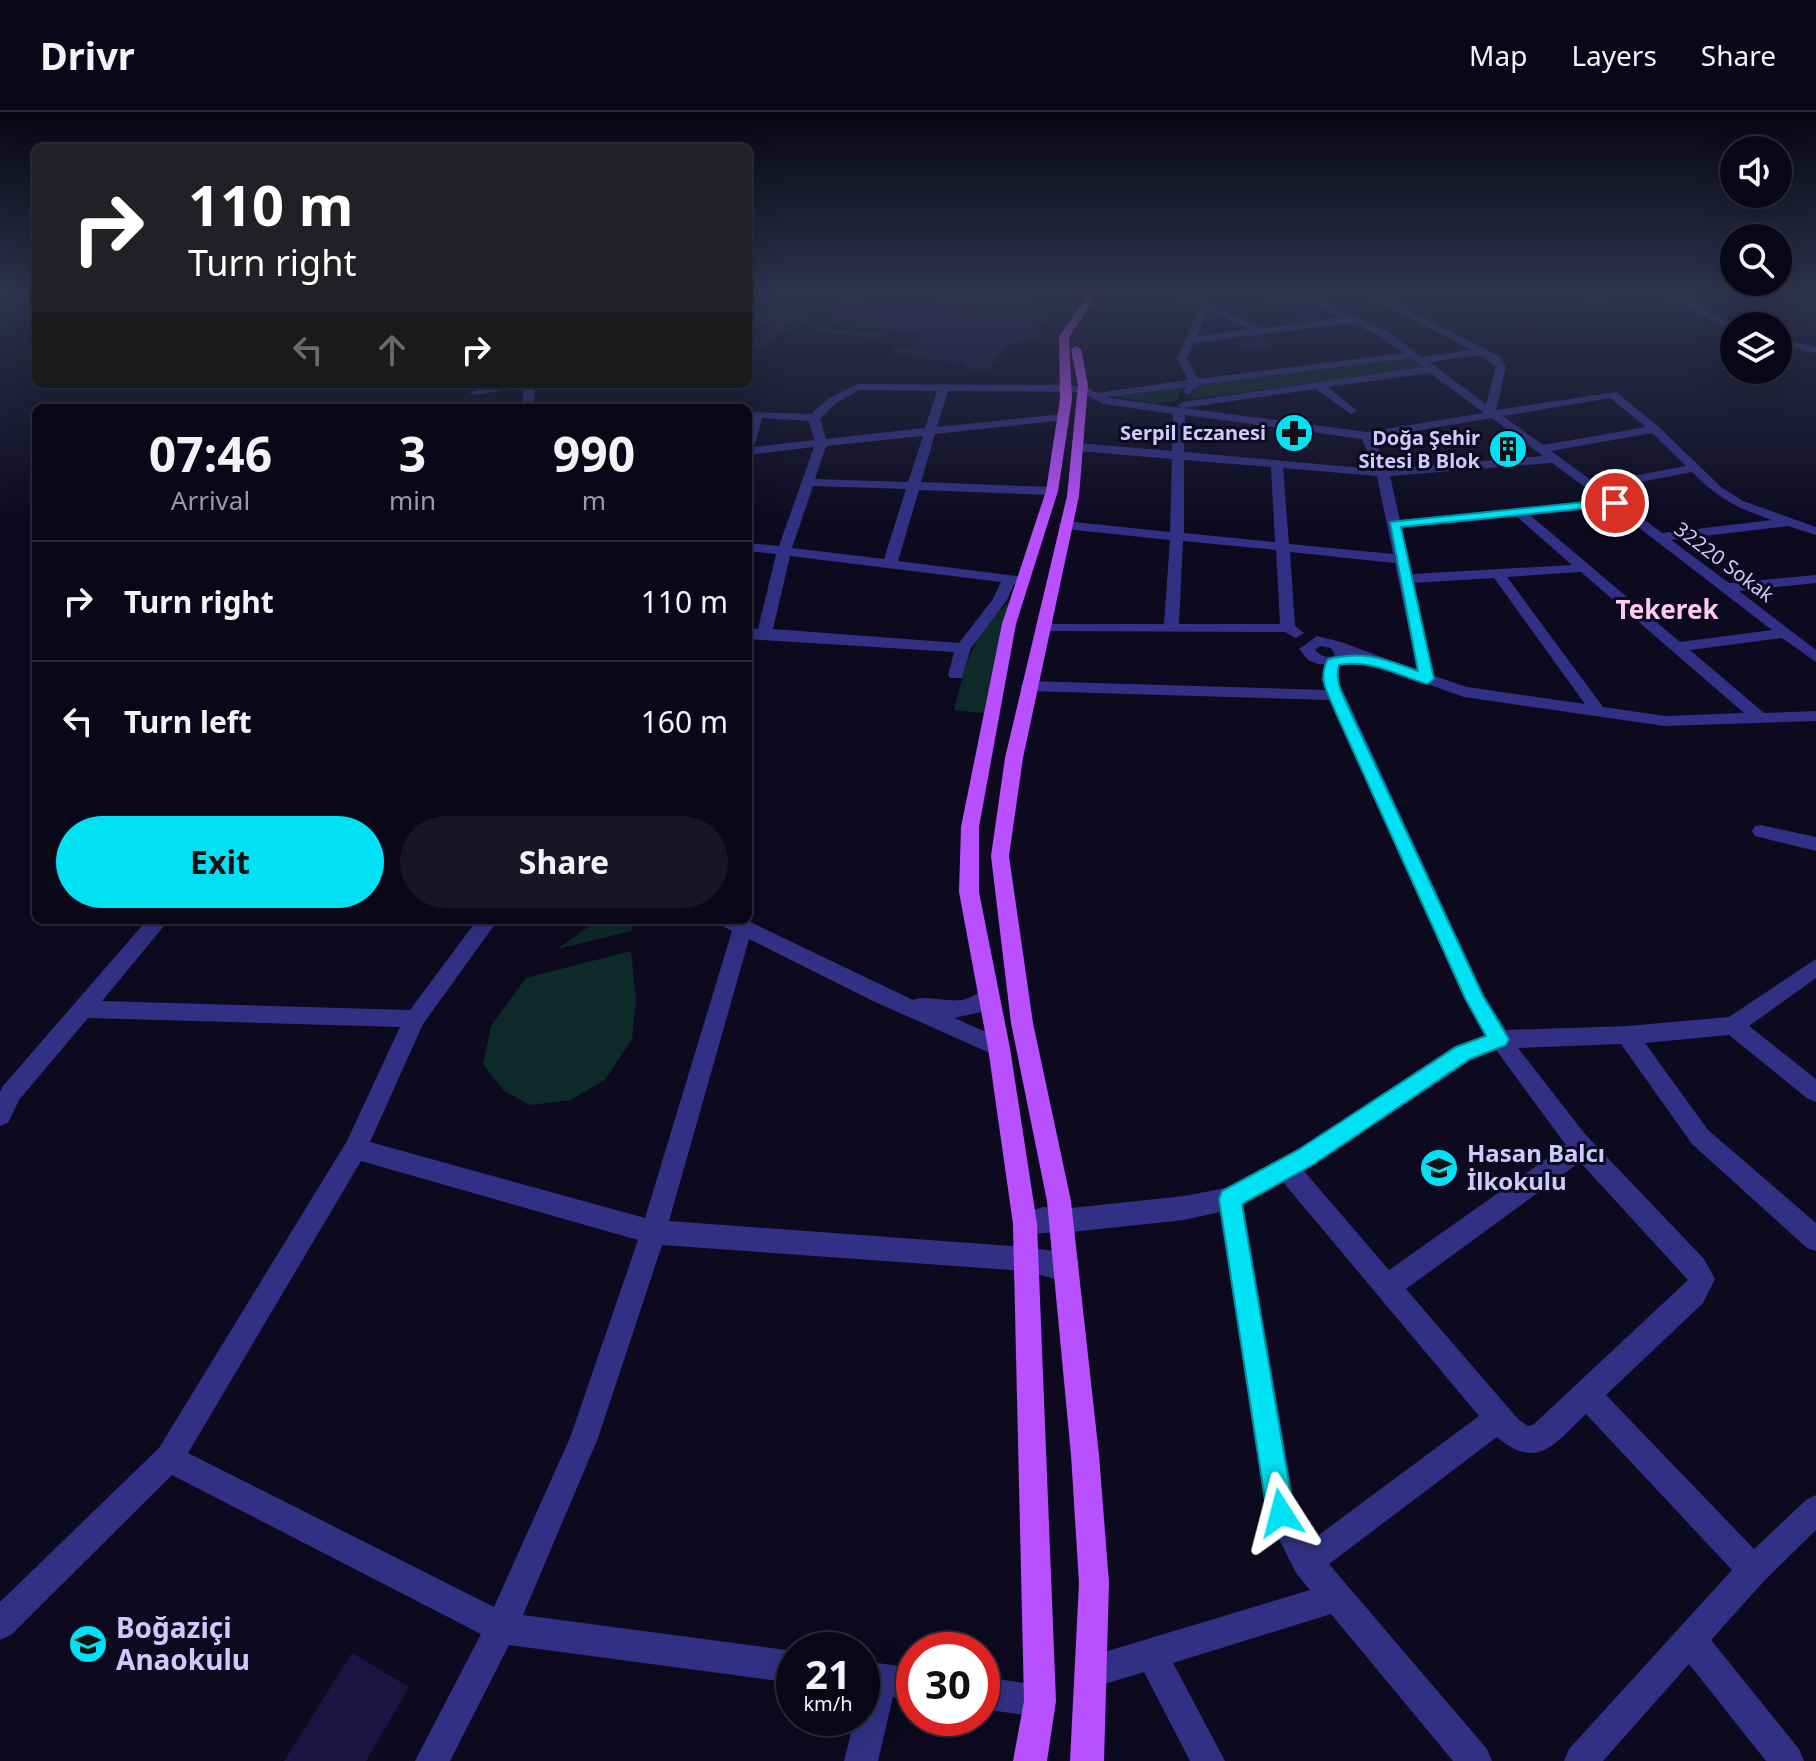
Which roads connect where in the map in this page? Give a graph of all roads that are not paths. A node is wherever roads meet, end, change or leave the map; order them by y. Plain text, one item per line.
1 (1071, 370) edge
2 (1077, 370) edge
3 (1188, 370) edge
4 (1300, 370) edge
5 (1426, 370) edge
6 (1434, 370) edge
7 (1500, 370) edge
8 (1194, 382) junction
9 (1318, 385) junction
10 (502, 388) edge
11 (943, 389) junction
12 (475, 392) dead end
13 (1241, 396) junction
14 (1077, 399) junction
15 (1181, 408) junction
16 (1351, 411) dead end
17 (1490, 412) junction
18 (814, 418) junction
19 (1270, 423) junction
20 (931, 429) junction
21 (1655, 429) junction
22 (752, 433) edge
23 (1367, 436) junction
24 (821, 443) junction
25 (1078, 447) junction
26 (752, 449) edge
27 (1541, 449) junction
28 (1178, 456) junction
29 (1554, 459) junction
30 (1277, 464) junction
31 (1695, 468) junction
32 (1383, 473) junction
33 (808, 482) junction
34 (913, 486) junction
35 (1593, 487) junction
36 (1052, 491) junction
37 (1615, 503) junction
38 (1519, 512) junction
39 (1789, 523) junction
40 (1394, 524) junction
41 (1065, 525) junction
42 (1816, 531) edge
43 (1177, 537) junction
44 (1660, 537) junction
45 (752, 547) edge
46 (1282, 548) junction
47 (784, 551) junction
48 (1400, 559) junction
49 (890, 563) junction
50 (1585, 568) junction
51 (1498, 574) junction
52 (1405, 579) junction
53 (1816, 579) edge
54 (1017, 580) junction
55 (1726, 588) junction
56 (1041, 628) junction
57 (1171, 628) junction
58 (1292, 630) junction
59 (765, 633) junction
60 (1785, 633) junction
61 (752, 634) edge
62 (1323, 641) junction
63 (1816, 641) edge
64 (1799, 643) junction
65 (1677, 647) junction
66 (963, 648) junction
67 (1310, 652) junction
68 (1816, 657) edge
69 (1336, 668) junction
70 (956, 675) dead end
71 (1427, 679) junction
72 (1028, 686) junction
73 (1598, 711) junction
74 (1816, 716) edge
75 (1760, 718) junction
76 (1761, 831) dead end
77 (1816, 844) edge
78 (156, 924) edge
79 (485, 924) edge
80 (735, 925) edge
81 (1816, 967) edge
82 (880, 995) junction
83 (989, 997) junction
84 (85, 1009) junction
85 (415, 1019) junction
86 (1733, 1026) junction
87 (1627, 1035) junction
88 (1499, 1039) junction
89 (999, 1048) junction
90 (1816, 1092) edge
91 (0, 1116) edge
92 (1581, 1148) junction
93 (355, 1149) junction
94 (1286, 1168) junction
95 (1230, 1199) junction
96 (1062, 1221) junction
97 (1025, 1224) junction
98 (652, 1232) junction
99 (1816, 1239) edge
100 (1026, 1259) junction
101 (1066, 1263) junction
102 (1387, 1287) junction
103 (1586, 1394) junction
104 (1499, 1418) junction
105 (169, 1458) junction
106 (1813, 1520) edge
107 (1307, 1562) junction
108 (1753, 1570) junction
109 (1337, 1597) junction
110 (0, 1624) edge
111 (502, 1628) junction
112 (1690, 1640) junction
113 (1152, 1655) junction
114 (776, 1665) edge
115 (1091, 1672) junction
116 (1000, 1695) edge
117 (1040, 1701) junction
118 (864, 1736) edge
119 (432, 1761) edge
120 (861, 1761) edge
121 (1030, 1761) edge
122 (1087, 1761) edge
123 (1208, 1761) edge
124 (1475, 1761) edge
125 (1581, 1761) edge
126 (1787, 1761) edge

1 - 14 main road
2 - 14 main road
3 - 8 street
4 - 8 street
5 - 9 street
6 - 17 street, 32220 Sokak
7 - 17 street
8 - 14 street
8 - 15 street
9 - 13 street
9 - 16 street
10 - 12 street
11 - 14 street
11 - 18 street
11 - 20 street
13 - 15 street
13 - 19 street
14 - 15 street
14 - 20 street
14 - 25 main road
14 - 36 main road
15 - 19 street
15 - 28 street
17 - 21 street
17 - 23 street
17 - 27 street, 32220 Sokak
18 - 22 street
18 - 24 street
19 - 23 street
20 - 24 street
20 - 34 street
21 - 27 street
21 - 31 street
23 - 32 street
24 - 26 street
24 - 33 street
25 - 28 street
25 - 41 main road
27 - 29 street, 32220 Sokak
28 - 30 street
28 - 43 street
29 - 32 street
29 - 35 street, 32220 Sokak
30 - 32 street
30 - 46 street
31 - 35 street
31 - 39 street
32 - 40 street
33 - 34 street
33 - 47 street
34 - 36 street
34 - 49 street
35 - 37 street, 32220 Sokak
36 - 54 main road
37 - 38 street
37 - 44 street, 32220 Sokak
38 - 40 street
38 - 50 street
39 - 42 street
39 - 44 street
40 - 48 street
41 - 43 street
41 - 56 main road
43 - 46 street
43 - 57 street
44 - 55 street, 32220 Sokak
45 - 47 street
46 - 48 street
46 - 58 street
47 - 49 street
47 - 59 street
48 - 52 street
49 - 54 street
50 - 51 street
50 - 65 street
51 - 52 street
51 - 73 street
52 - 71 street
53 - 55 street
54 - 66 street
54 - 83 main road
55 - 60 street, 32220 Sokak
56 - 57 street
56 - 72 main road
57 - 58 street
58 - 62 street
58 - 67 street
59 - 61 street
59 - 66 street
60 - 64 street, 32220 Sokak
60 - 65 street
62 - 67 street
62 - 69 street
63 - 64 street
64 - 68 street, 32220 Sokak
65 - 75 street
66 - 70 street
67 - 69 street
69 - 71 street
69 - 72 street
69 - 88 street
71 - 73 street
72 - 96 main road
73 - 75 street
74 - 75 street
76 - 77 street
78 - 84 street
79 - 85 street
80 - 82 street
80 - 98 street
81 - 86 street
82 - 83 street
82 - 89 street
83 - 89 main road
84 - 85 street
84 - 91 street
85 - 93 street
86 - 87 street
86 - 90 street
87 - 88 street
87 - 99 street
88 - 92 street
88 - 94 street
89 - 97 main road
92 - 102 street
92 - 103 street
93 - 98 street
93 - 105 street
94 - 95 street
94 - 102 street
95 - 96 street
95 - 107 street
96 - 97 street
96 - 101 main road
97 - 100 main road
98 - 100 street
98 - 111 street
100 - 101 street
100 - 117 main road
101 - 115 main road
102 - 104 street
103 - 104 street
103 - 108 street
104 - 107 street
105 - 110 street
105 - 111 street
106 - 108 street
107 - 109 street
108 - 112 street
109 - 113 street
109 - 124 street
111 - 114 street
111 - 119 street
112 - 125 street
112 - 126 street
113 - 115 street
113 - 123 street
115 - 122 main road
116 - 117 street
117 - 121 main road
118 - 120 street

